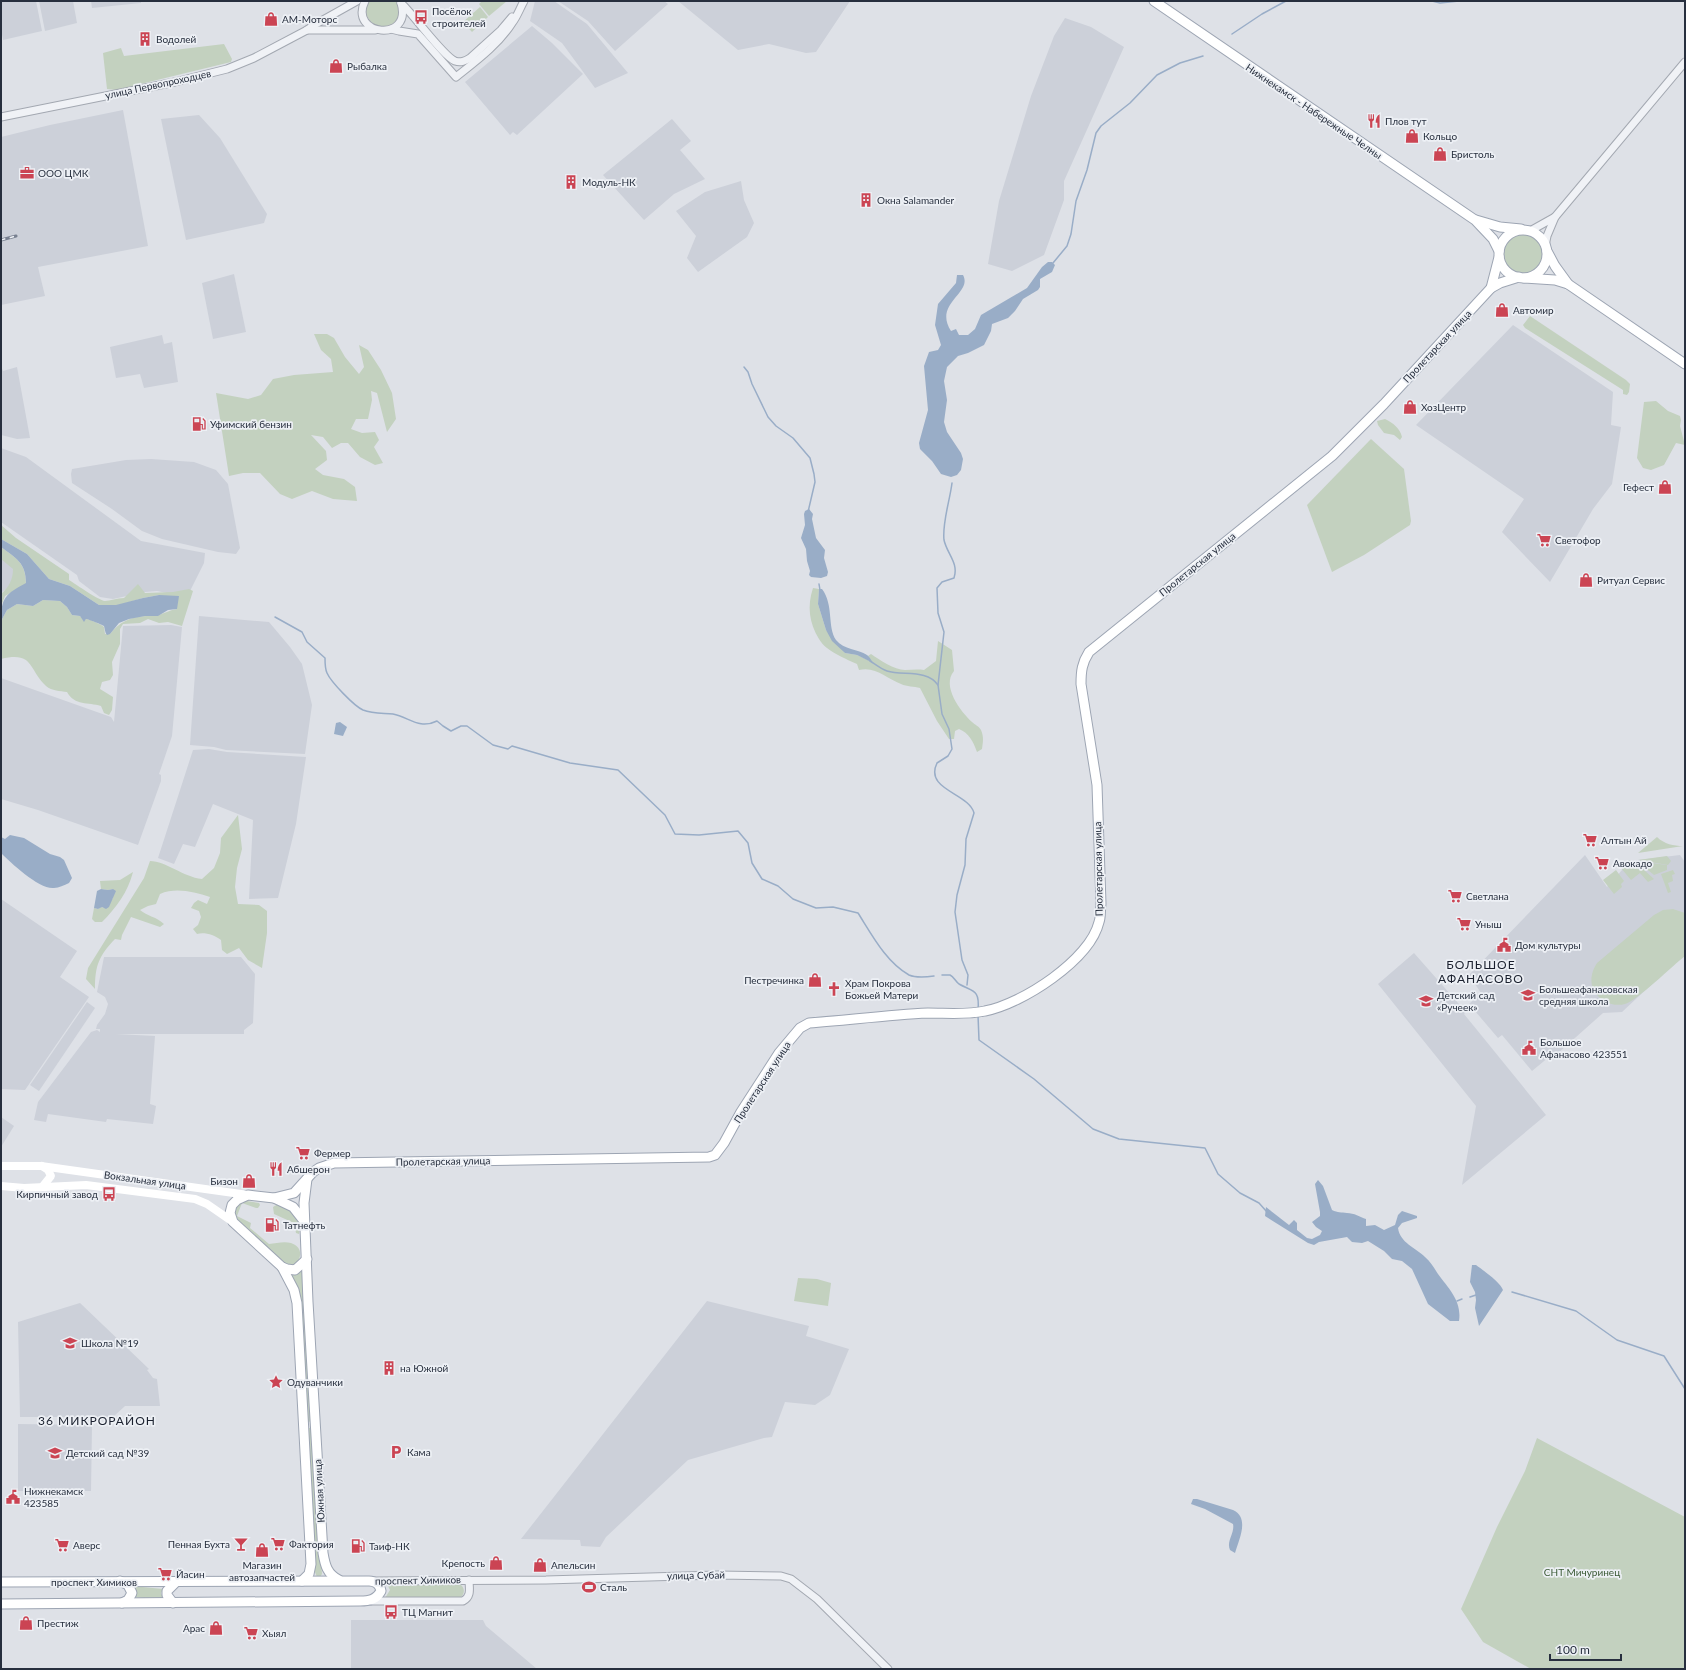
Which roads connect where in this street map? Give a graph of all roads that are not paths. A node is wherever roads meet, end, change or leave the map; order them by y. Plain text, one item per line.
1 (358, 1) edge
2 (365, 1) edge
3 (524, 1) edge
4 (1154, 1) edge
5 (400, 2) edge
6 (519, 9) junction
7 (391, 29) junction
8 (307, 30) junction
9 (376, 30) junction
10 (1685, 62) edge
11 (1, 117) edge
12 (1555, 217) junction
13 (1475, 220) junction
14 (1528, 230) junction
15 (1546, 248) junction
16 (1499, 254) junction
17 (1522, 278) junction
18 (1568, 284) junction
19 (1491, 288) junction
20 (1685, 364) edge
21 (1, 1166) edge
22 (41, 1166) junction
23 (308, 1178) junction
24 (1, 1186) edge
25 (43, 1186) junction
26 (248, 1195) junction
27 (274, 1198) junction
28 (304, 1221) junction
29 (233, 1222) junction
30 (307, 1259) junction
31 (282, 1267) junction
32 (315, 1420) junction
33 (302, 1421) junction
34 (302, 1580) junction
35 (339, 1580) junction
36 (469, 1580) junction
37 (120, 1581) junction
38 (372, 1581) junction
39 (1, 1582) edge
40 (177, 1582) junction
41 (372, 1601) junction
42 (121, 1603) junction
43 (173, 1603) junction
44 (1, 1604) edge
45 (888, 1669) edge

1 - 8 street, улица Первопроходцев
2 - 9 street
3 - 6 street, улица Первопроходцев
4 - 13 main road, Нижнекамск - Набережные Челны
5 - 6 street, улица Первопроходцев
5 - 7 street, улица Первопроходцев
6 - 7 street, улица Первопроходцев
7 - 9 street, улица Первопроходцев
8 - 9 street, улица Первопроходцев
8 - 11 street, улица Первопроходцев
10 - 12 street
12 - 14 street
12 - 15 street
13 - 14 main road
13 - 16 main road
14 - 15 main road
14 - 16 main road
15 - 17 main road
15 - 18 main road
16 - 17 main road
16 - 19 main road
17 - 18 main road
17 - 19 main road
18 - 20 main road
19 - 23 main road, Пролетарская улица
21 - 22 main road, Вокзальная улица
22 - 25 main road
22 - 26 main road, Вокзальная улица
23 - 27 main road, Пролетарская улица
23 - 28 main road
24 - 25 main road, Вокзальная улица
25 - 29 main road, Вокзальная улица
26 - 27 main road, Вокзальная улица
26 - 29 main road
27 - 28 main road, Вокзальная улица
28 - 30 main road
29 - 31 main road, Вокзальная улица
30 - 31 main road
30 - 32 main road, Южная улица
31 - 33 main road, Южная улица
32 - 33 main road
32 - 35 main road, Южная улица
33 - 34 main road, Южная улица
34 - 35 main road, проспект Химиков
34 - 40 main road, проспект Химиков
35 - 38 main road, проспект Химиков
36 - 38 street, проспект Химиков
36 - 41 street, проспект Химиков
36 - 45 street, улица Субай
37 - 39 main road, проспект Химиков
37 - 40 main road, проспект Химиков
37 - 42 main road
38 - 41 main road
40 - 43 main road
41 - 43 main road, проспект Химиков
42 - 43 main road, проспект Химиков
42 - 44 main road, проспект Химиков

